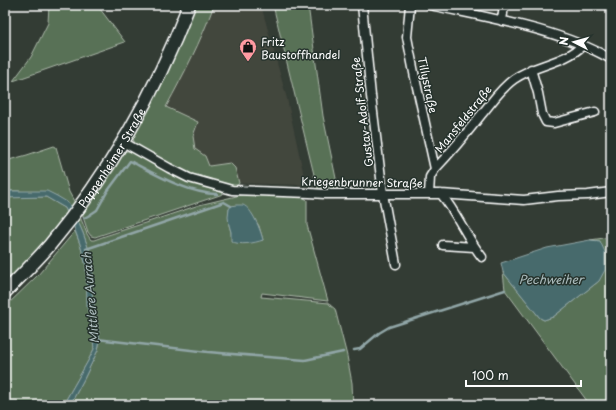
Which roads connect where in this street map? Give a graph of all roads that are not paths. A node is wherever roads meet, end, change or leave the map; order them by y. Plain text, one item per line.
1 (189, 5) edge
2 (362, 5) edge
3 (410, 5) edge
4 (430, 5) edge
5 (504, 5) edge
6 (502, 21) junction
7 (582, 45) junction
8 (611, 59) edge
9 (531, 70) junction
10 (595, 112) dead end
11 (123, 142) junction
12 (435, 170) junction
13 (611, 192) edge
14 (383, 194) junction
15 (429, 194) junction
16 (441, 194) junction
17 (442, 245) dead end
18 (474, 247) junction
19 (482, 257) dead end
20 (396, 264) dead end
21 (5, 292) edge

1 - 11 street, Pappenheimer Straße
2 - 14 street, Gustav-Adolf-Straße
3 - 12 street, Tillystraße
4 - 6 street
5 - 6 street
6 - 7 street
7 - 8 street
7 - 9 street, Mansfeldstraße
9 - 10 street
9 - 12 street, Mansfeldstraße
11 - 14 street, Kriegenbrunner Straße
11 - 21 street, Pappenheimer Straße
12 - 15 street, Mansfeldstraße
13 - 16 street, Kriegenbrunner Straße
14 - 15 street, Kriegenbrunner Straße
14 - 20 street, Gustav-Adolf-Straße
15 - 16 street, Kriegenbrunner Straße
16 - 18 street
17 - 18 street
18 - 19 street

